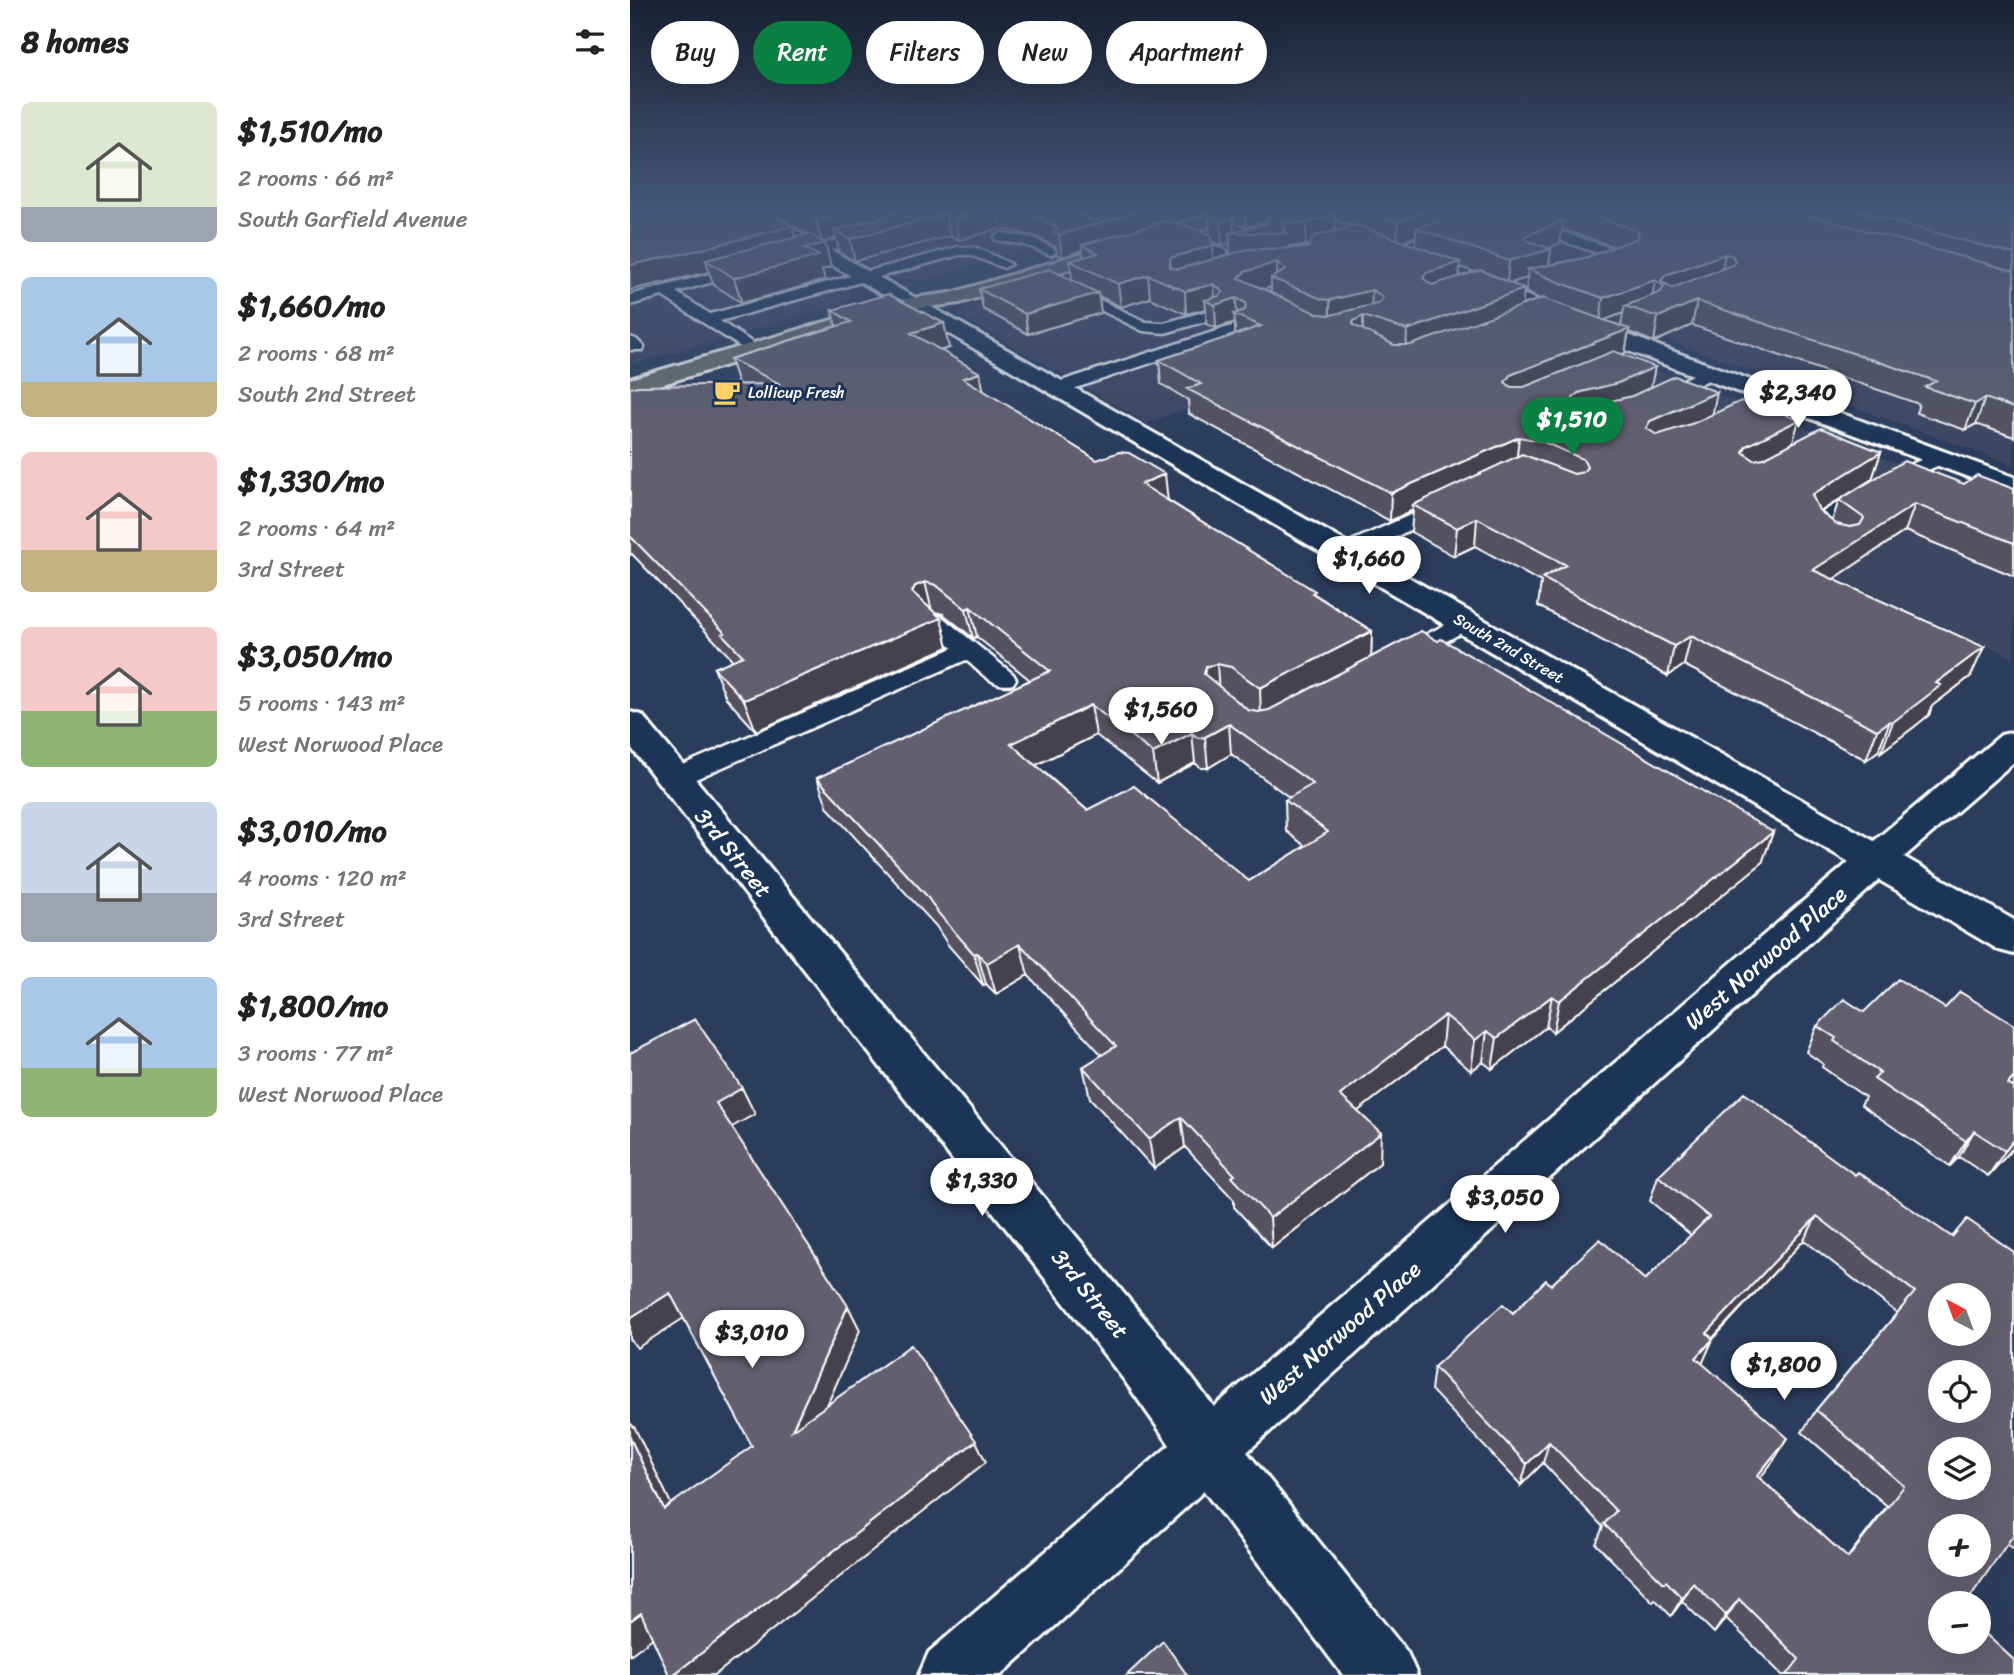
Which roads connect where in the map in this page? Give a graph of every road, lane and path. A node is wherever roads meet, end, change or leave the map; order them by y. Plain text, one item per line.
1 (671, 289) edge
2 (823, 289) edge
3 (886, 289) edge
4 (926, 289) edge
5 (986, 289) edge
6 (1069, 289) edge
7 (1515, 289) edge
8 (664, 291) junction
9 (630, 300) edge
10 (911, 303) junction
11 (1544, 312) junction
12 (1214, 314) edge
13 (708, 320) junction
14 (1518, 321) edge
15 (1623, 321) edge
16 (1238, 329) edge
17 (1596, 331) junction
18 (753, 351) junction
19 (1650, 351) junction
20 (1625, 362) edge
21 (1708, 373) junction
22 (630, 387) edge
23 (1058, 388) junction
24 (1776, 397) junction
25 (1644, 404) edge
26 (1848, 425) junction
27 (1709, 429) edge
28 (1823, 438) edge
29 (1939, 457) junction
30 (2011, 483) edge
31 (1469, 494) edge
32 (1842, 547) edge
33 (1344, 553) junction
34 (933, 621) edge
35 (1464, 622) junction
36 (969, 650) junction
37 (1380, 667) edge
38 (1003, 679) dead end
39 (631, 725) edge
40 (2014, 743) edge
41 (673, 779) junction
42 (1878, 860) junction
43 (2014, 939) edge
44 (1209, 1450) junction
45 (952, 1675) edge
46 (1384, 1675) edge

1 - 8 lane
2 - 13 lane
3 - 10 street, South 2nd Street
4 - 10 main road
5 - 10 main road
6 - 12 lane
7 - 11 street
8 - 9 lane
8 - 13 lane
10 - 18 main road
10 - 23 street, South 2nd Street
11 - 14 lane
11 - 17 street
13 - 18 lane
15 - 17 lane
16 - 23 lane
17 - 19 street
18 - 22 main road
19 - 20 lane
19 - 21 street
21 - 24 street
21 - 25 lane
23 - 33 street, South 2nd Street
24 - 26 street
24 - 27 lane
26 - 28 lane
26 - 29 street
29 - 30 street
29 - 32 lane
31 - 33 lane
33 - 35 street, South 2nd Street
34 - 36 lane
35 - 37 lane
35 - 42 street, South 2nd Street
36 - 38 lane
36 - 41 lane
39 - 41 street, 3rd Street
40 - 42 street, West Norwood Place
41 - 44 street, 3rd Street
42 - 43 street, South 2nd Street
42 - 44 street, West Norwood Place
44 - 45 street, West Norwood Place
44 - 46 street, 3rd Street

